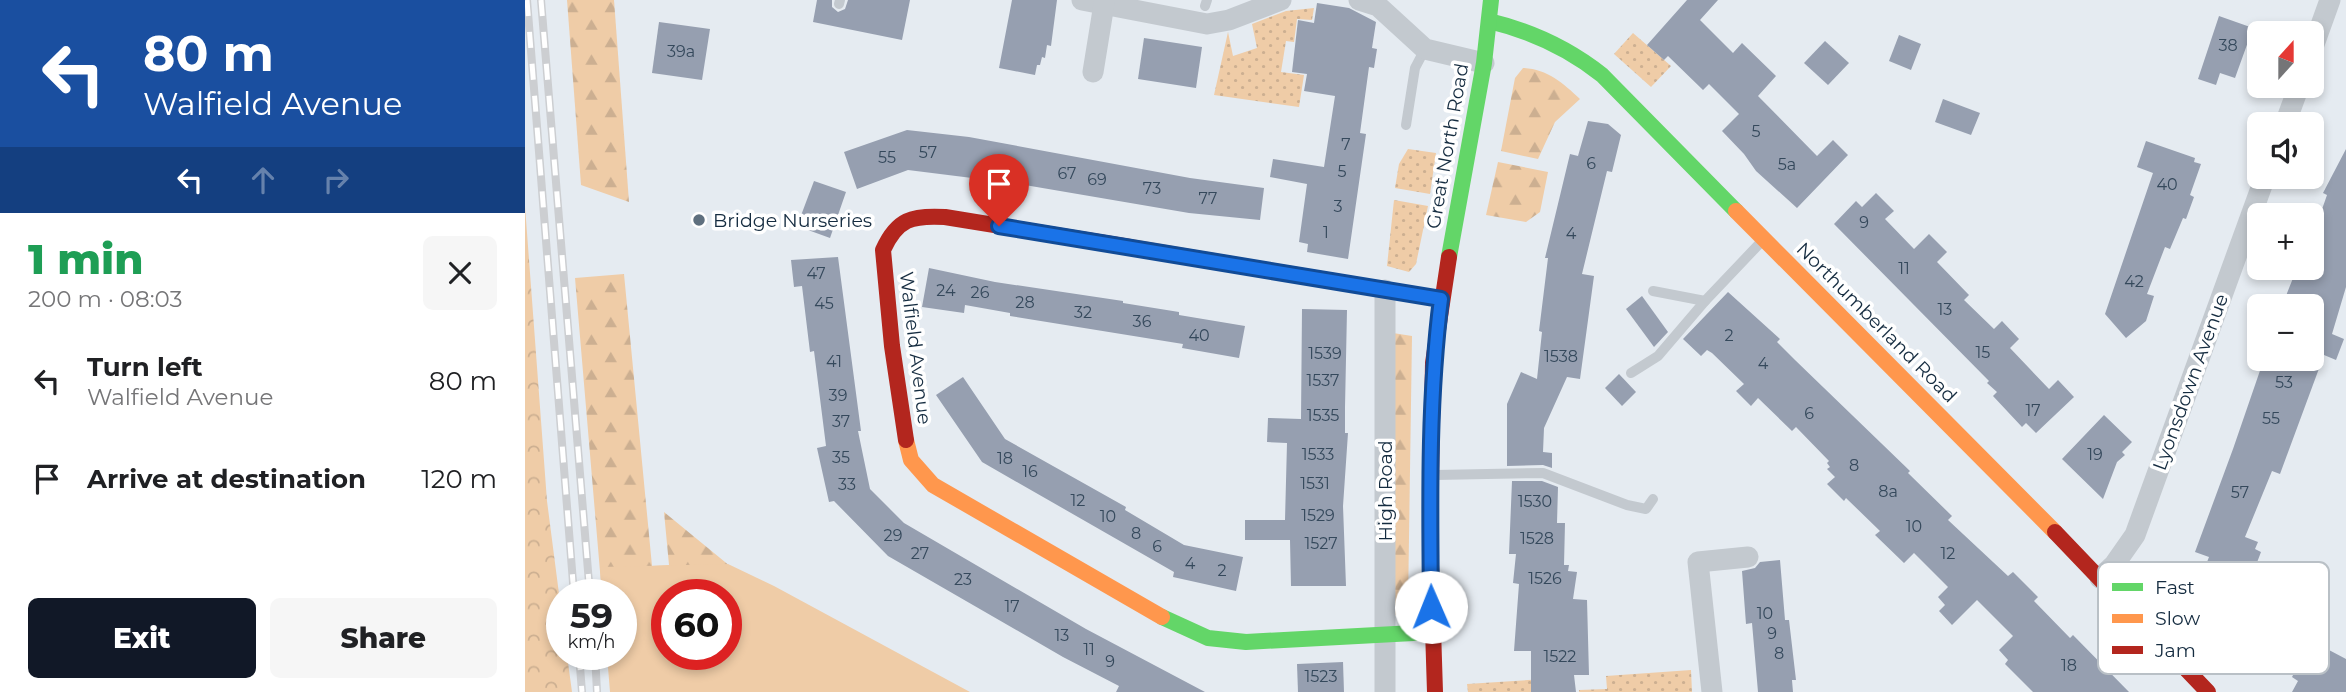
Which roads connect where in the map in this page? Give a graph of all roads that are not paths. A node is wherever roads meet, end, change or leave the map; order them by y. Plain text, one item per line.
1 (1082, 0) edge
2 (1281, 0) edge
3 (1359, 0) edge
4 (1491, 0) edge
5 (2330, 0) edge
6 (1104, 4) junction
7 (2322, 21) edge
8 (1489, 22) junction
9 (1425, 50) junction
10 (1484, 63) junction
11 (1093, 72) dead end
12 (1406, 125) dead end
13 (2261, 189) edge
14 (1764, 239) junction
15 (1385, 290) junction
16 (1653, 290) dead end
17 (1441, 299) junction
18 (1705, 301) junction
19 (1631, 373) dead end
20 (1430, 475) junction
21 (1653, 499) dead end
22 (1748, 557) dead end
23 (2116, 562) edge
24 (2098, 577) edge
25 (1432, 632) junction
26 (1384, 634) junction
27 (2191, 674) edge
28 (1385, 692) edge
29 (1435, 692) edge
30 (1711, 692) edge
31 (2208, 692) edge

1 - 6 street
2 - 6 street
3 - 9 street
4 - 8 street, Great North Road
5 - 7 street
6 - 11 street
8 - 10 street, Great North Road
8 - 14 street, Northumberland Road
9 - 10 street
9 - 12 lane
10 - 17 street, Great North Road
13 - 23 street, Lyonsdown Avenue
14 - 18 lane
14 - 24 street, Northumberland Road
15 - 17 street, Walfield Avenue
15 - 26 street, High Road
15 - 26 street, Walfield Avenue
16 - 18 lane
17 - 20 street
18 - 19 lane
20 - 21 lane
20 - 25 street
22 - 30 street
25 - 26 street, Walfield Avenue
25 - 29 street
26 - 28 street, High Road
27 - 31 street, Northumberland Road

